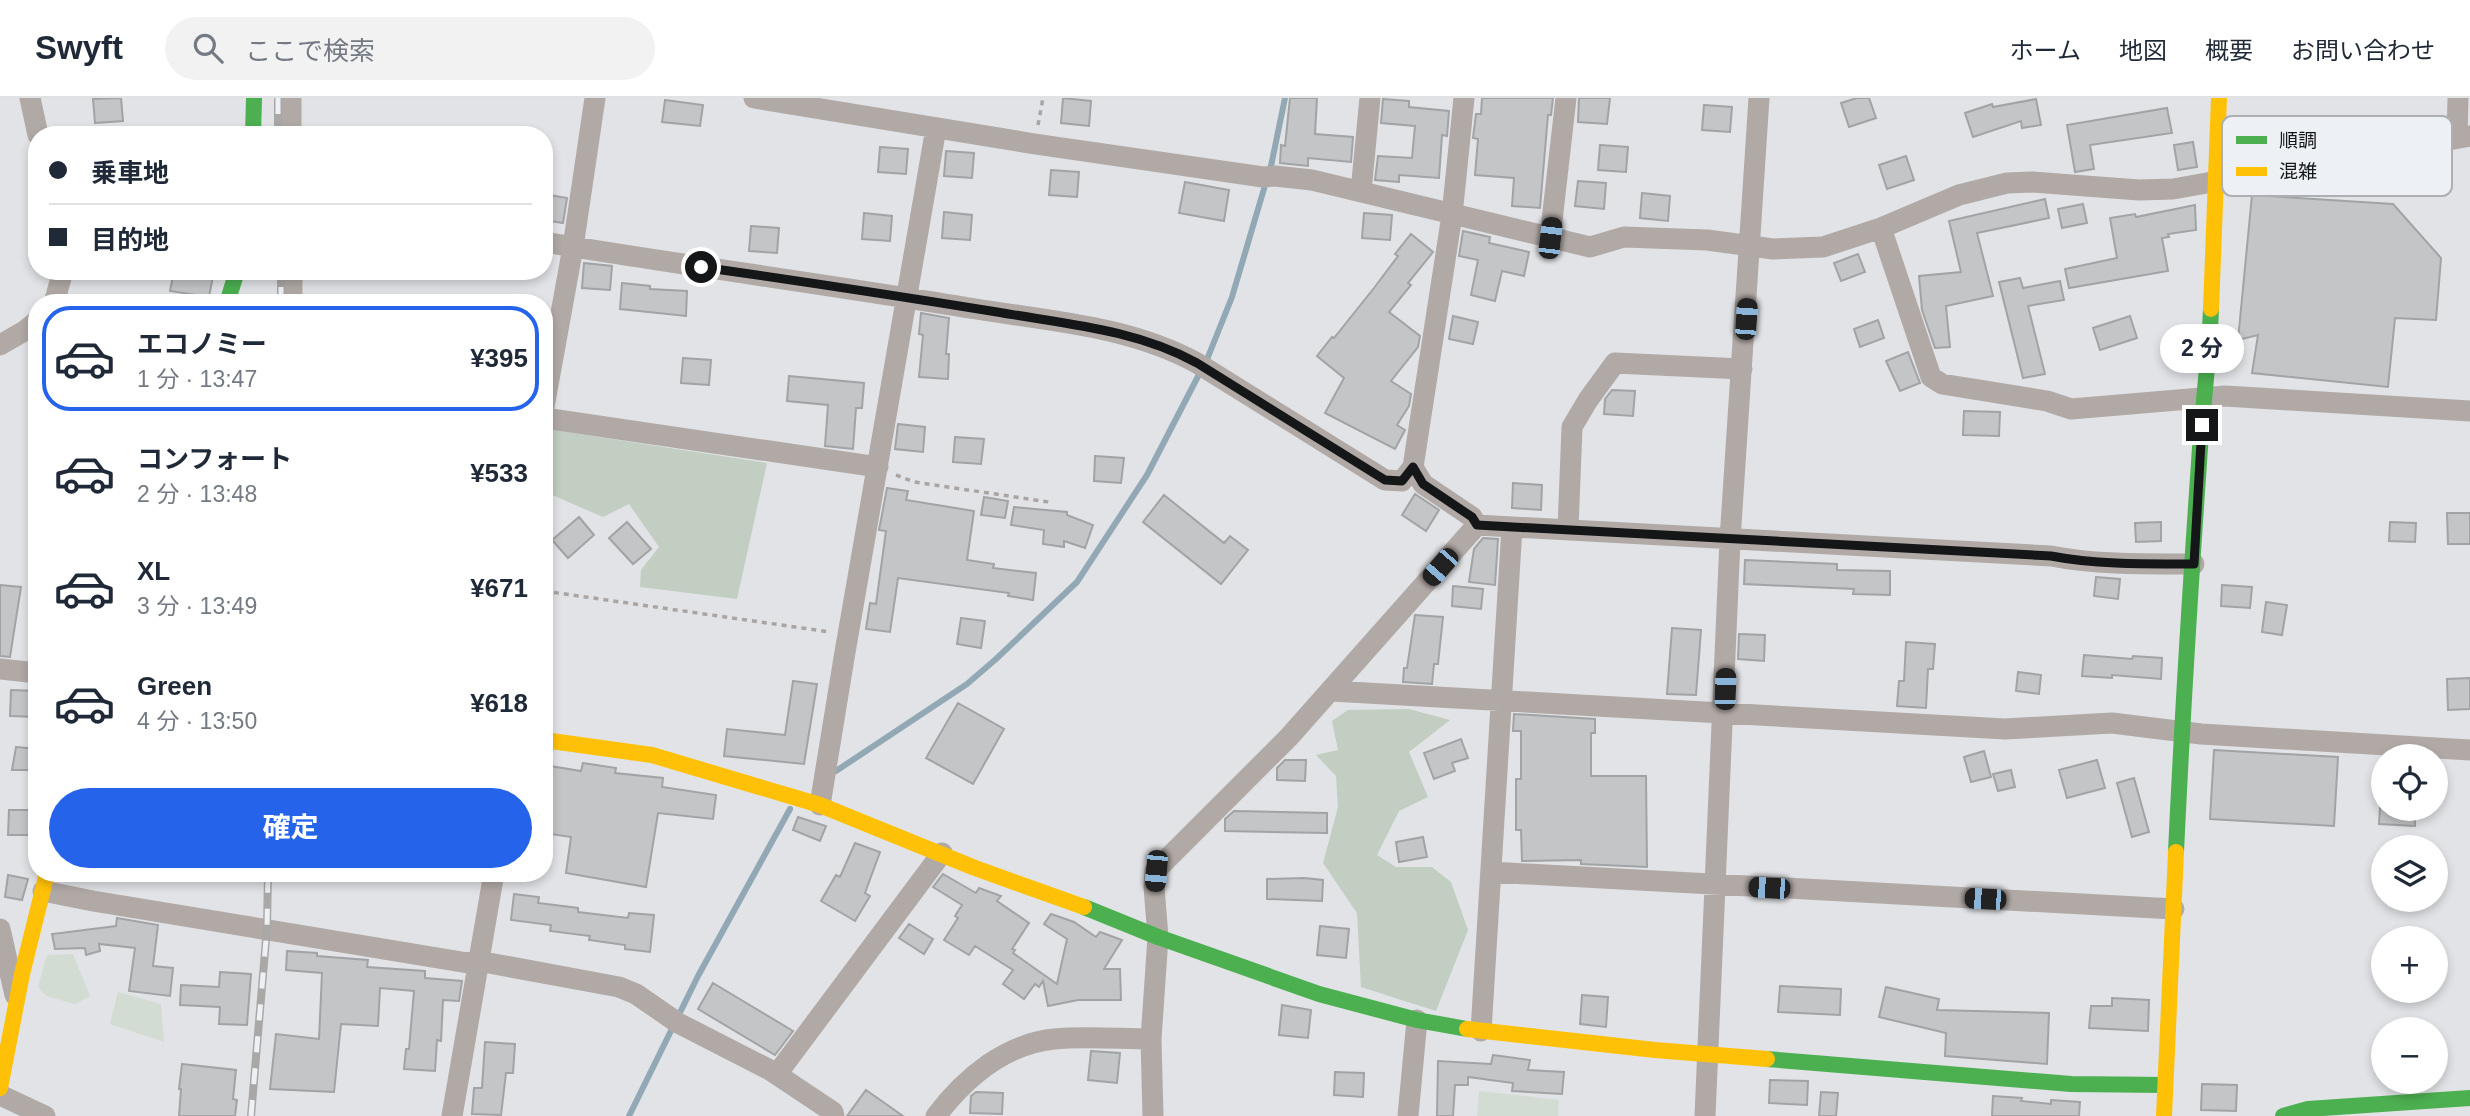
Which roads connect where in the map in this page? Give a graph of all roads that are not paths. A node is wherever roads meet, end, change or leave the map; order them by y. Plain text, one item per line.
1 (30, 98) edge
2 (254, 98) edge
3 (291, 98) edge
4 (595, 98) edge
5 (754, 98) edge
6 (1370, 98) edge
7 (1464, 98) edge
8 (1566, 98) edge
9 (1759, 98) edge
10 (2219, 98) edge
11 (2458, 98) edge
12 (36, 126) edge
13 (253, 126) edge
14 (291, 126) edge
15 (936, 128) junction
16 (2464, 137) edge
17 (2222, 180) edge
18 (2217, 181) junction
19 (1361, 191) junction
20 (1452, 215) junction
21 (1881, 228) junction
22 (1550, 238) junction
23 (553, 244) edge
24 (1751, 245) junction
25 (573, 247) junction
26 (906, 297) junction
27 (28, 328) edge
28 (0, 345) edge
29 (553, 357) edge
30 (1742, 369) junction
31 (2203, 398) junction
32 (2470, 411) edge
33 (553, 419) edge
34 (878, 467) junction
35 (1413, 467) junction
36 (1477, 525) junction
37 (1512, 527) junction
38 (1568, 529) junction
39 (1730, 540) junction
40 (2194, 564) junction
41 (0, 669) edge
42 (28, 672) edge
43 (1331, 691) junction
44 (1502, 700) junction
45 (1724, 714) junction
46 (2182, 732) junction
47 (553, 741) edge
48 (2470, 750) edge
49 (820, 805) junction
50 (942, 853) junction
51 (1491, 872) junction
52 (45, 882) edge
53 (492, 882) edge
54 (1716, 885) junction
55 (2174, 909) junction
56 (0, 929) edge
57 (1158, 937) junction
58 (478, 961) junction
59 (17, 1000) junction
60 (1417, 1020) junction
61 (1481, 1031) junction
62 (1151, 1039) junction
63 (1707, 1053) junction
64 (777, 1074) junction
65 (2165, 1085) junction
66 (0, 1088) edge
67 (0, 1095) edge
68 (2470, 1098) edge
69 (45, 1116) edge
70 (452, 1116) edge
71 (834, 1116) edge
72 (936, 1116) edge
73 (1153, 1116) edge
74 (1408, 1116) edge
75 (1705, 1116) edge
76 (2164, 1116) edge
77 (2283, 1116) edge

1 - 12 street
2 - 13 street
3 - 14 street
4 - 25 street
5 - 15 street
6 - 19 street
7 - 20 street
8 - 22 street
9 - 24 street
10 - 18 street
11 - 16 street
15 - 19 street
15 - 26 street
17 - 18 street
18 - 21 street
18 - 31 street
19 - 20 street
20 - 22 street
20 - 35 street
21 - 24 street
21 - 31 street
22 - 24 street
23 - 25 street
24 - 30 street
25 - 26 street
25 - 29 street
26 - 34 street
26 - 35 street
27 - 28 street
30 - 38 street
30 - 39 street
31 - 32 street
31 - 40 street
33 - 34 street
34 - 49 street
35 - 36 street
36 - 37 street
36 - 43 street
37 - 38 street
37 - 44 street
38 - 39 street
39 - 40 street
39 - 45 street
40 - 46 street
41 - 42 street
43 - 44 street
43 - 57 street
44 - 45 street
44 - 51 street
45 - 46 street
45 - 54 street
46 - 48 street
46 - 55 street
47 - 49 street
49 - 50 street
50 - 57 street
50 - 64 street
51 - 54 street
51 - 61 street
52 - 58 street
52 - 59 street
53 - 58 street
54 - 55 street
54 - 63 street
55 - 65 street
56 - 59 street
57 - 60 street
57 - 62 street
58 - 64 street
58 - 70 street
59 - 66 street
60 - 61 street
60 - 74 street
61 - 63 street
62 - 72 street
62 - 73 street
63 - 65 street
63 - 75 street
64 - 71 street
65 - 76 street
67 - 69 street
68 - 77 street

